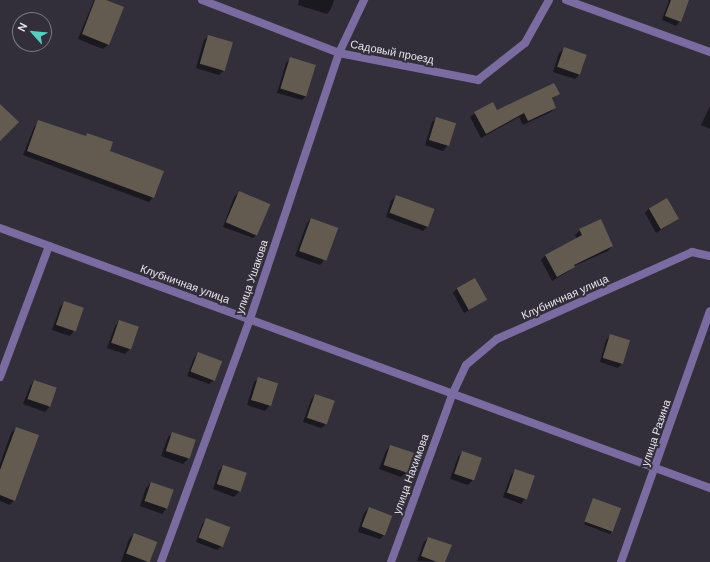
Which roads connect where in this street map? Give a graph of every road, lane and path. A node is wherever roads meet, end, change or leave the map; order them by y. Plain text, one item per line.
1 (202, 0) edge
2 (364, 0) edge
3 (549, 0) edge
4 (566, 0) edge
5 (710, 52) edge
6 (339, 53) junction
7 (0, 228) edge
8 (48, 246) junction
9 (710, 256) edge
10 (710, 311) edge
11 (250, 320) junction
12 (0, 377) edge
13 (452, 394) junction
14 (656, 468) junction
15 (710, 488) edge
16 (161, 562) edge
17 (391, 562) edge
18 (621, 562) edge

1 - 6 street, Садовый проезд
2 - 6 street, улица Ушакова
3 - 6 street, Садовый проезд
4 - 5 street
6 - 11 street, улица Ушакова
7 - 8 street, Клубничная улица
8 - 11 street, Клубничная улица
8 - 12 street
9 - 13 street, Клубничная улица
10 - 14 street, улица Разина
11 - 13 street, Клубничная улица
11 - 16 street, улица Ушакова
13 - 14 street, Клубничная улица
13 - 17 street, улица Нахимова
14 - 15 street, Клубничная улица
14 - 18 street, улица Разина

